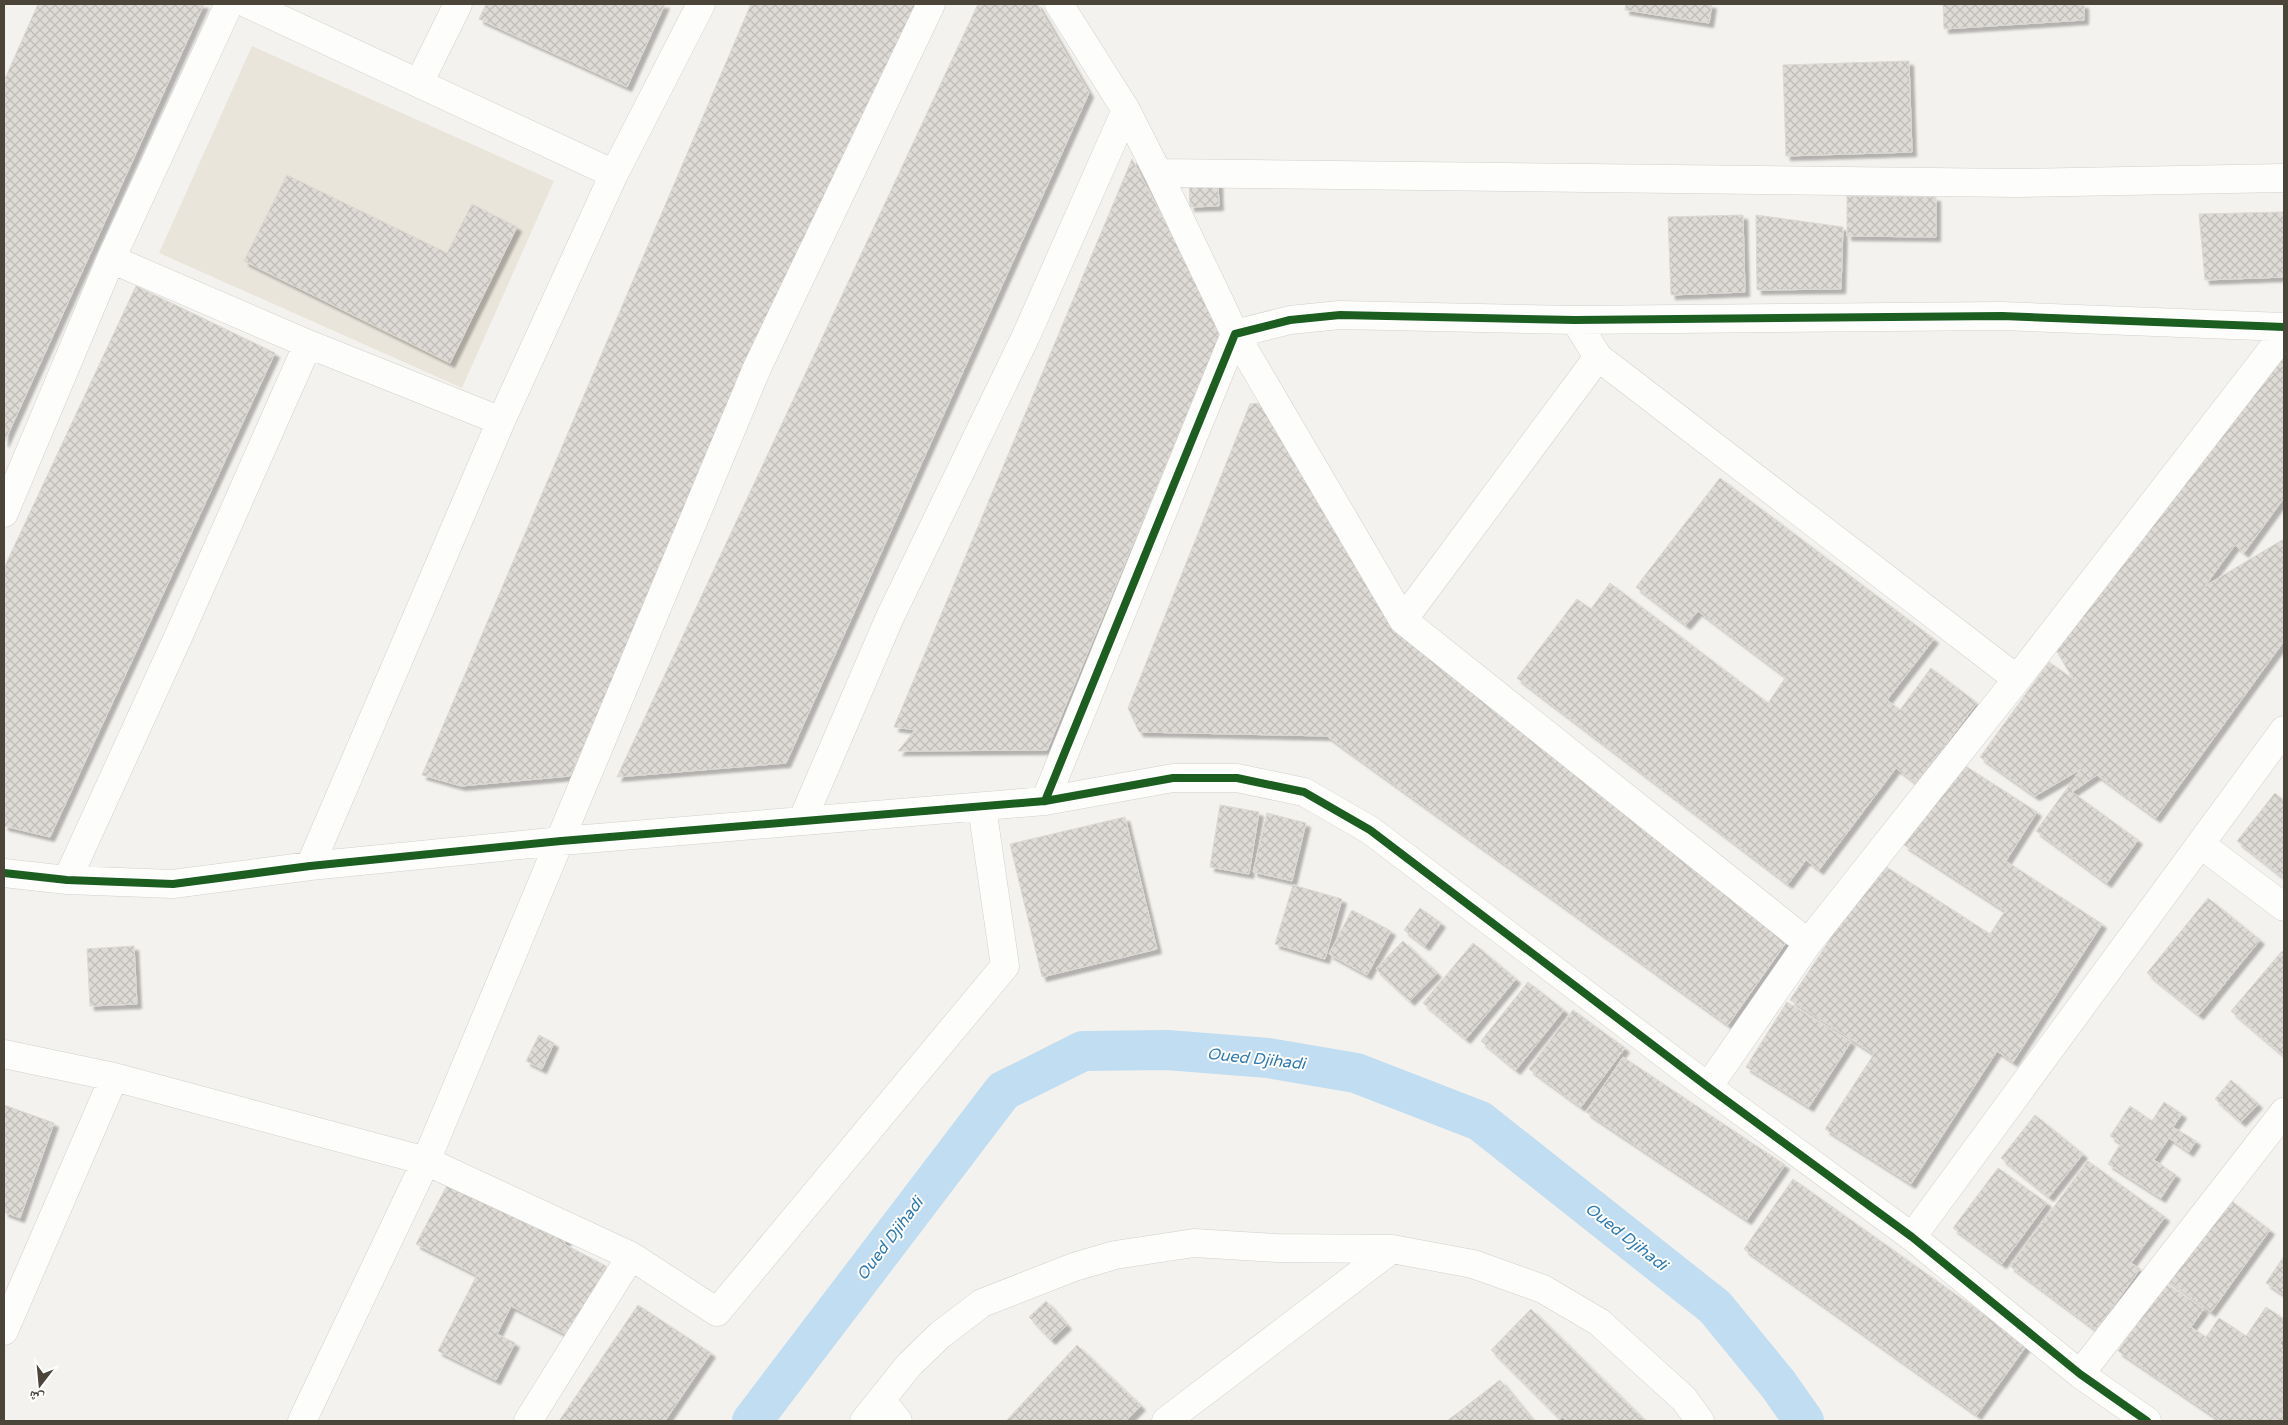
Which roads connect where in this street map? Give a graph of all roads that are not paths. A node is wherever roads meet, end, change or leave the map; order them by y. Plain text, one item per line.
1 (228, 4) edge
2 (248, 4) edge
3 (458, 4) edge
4 (701, 4) edge
5 (931, 4) edge
6 (1059, 4) edge
7 (419, 83) junction
8 (1126, 110) junction
9 (1158, 173) junction
10 (614, 174) junction
11 (2284, 178) edge
12 (110, 259) junction
13 (1575, 320) junction
14 (2284, 327) edge
15 (1236, 334) junction
16 (2284, 334) edge
17 (308, 344) junction
18 (1598, 357) junction
19 (501, 421) junction
20 (4, 513) edge
21 (1403, 620) junction
22 (2017, 679) junction
23 (2284, 730) edge
24 (1045, 801) junction
25 (982, 807) junction
26 (802, 821) junction
27 (561, 840) junction
28 (2200, 844) junction
29 (310, 866) junction
30 (4, 873) edge
31 (67, 880) junction
32 (2284, 907) edge
33 (1808, 943) junction
34 (4, 1054) edge
35 (114, 1076) junction
36 (1708, 1087) junction
37 (2284, 1112) edge
38 (426, 1160) junction
39 (1912, 1237) junction
40 (1392, 1250) junction
41 (631, 1256) junction
42 (4, 1332) edge
43 (2080, 1374) junction
44 (890, 1411) edge
45 (302, 1421) edge
46 (528, 1421) edge
47 (864, 1421) edge
48 (1166, 1421) edge
49 (1700, 1421) edge
50 (2147, 1421) edge

1 - 12 street
2 - 7 street
3 - 7 street
4 - 10 street
5 - 27 street
6 - 8 street
7 - 10 street
8 - 9 street
8 - 26 street
9 - 11 street
9 - 15 street
10 - 19 street
12 - 17 street
12 - 20 street
13 - 14 street
13 - 15 street
13 - 18 street
15 - 21 street
15 - 24 street
16 - 22 street
17 - 19 street
17 - 31 street
18 - 21 street
18 - 22 street
19 - 29 street
21 - 33 street
22 - 33 street
23 - 28 street
24 - 25 street
24 - 36 street
25 - 26 street
25 - 41 street
26 - 27 street
27 - 29 street
27 - 38 street
28 - 32 street
28 - 39 street
29 - 31 street
30 - 31 street
33 - 36 street
34 - 35 street
35 - 38 street
35 - 42 street
36 - 39 street
37 - 43 street
38 - 41 street
38 - 45 street
39 - 43 street
40 - 44 street
40 - 48 street
40 - 49 street
41 - 46 street
43 - 50 street
44 - 47 street

